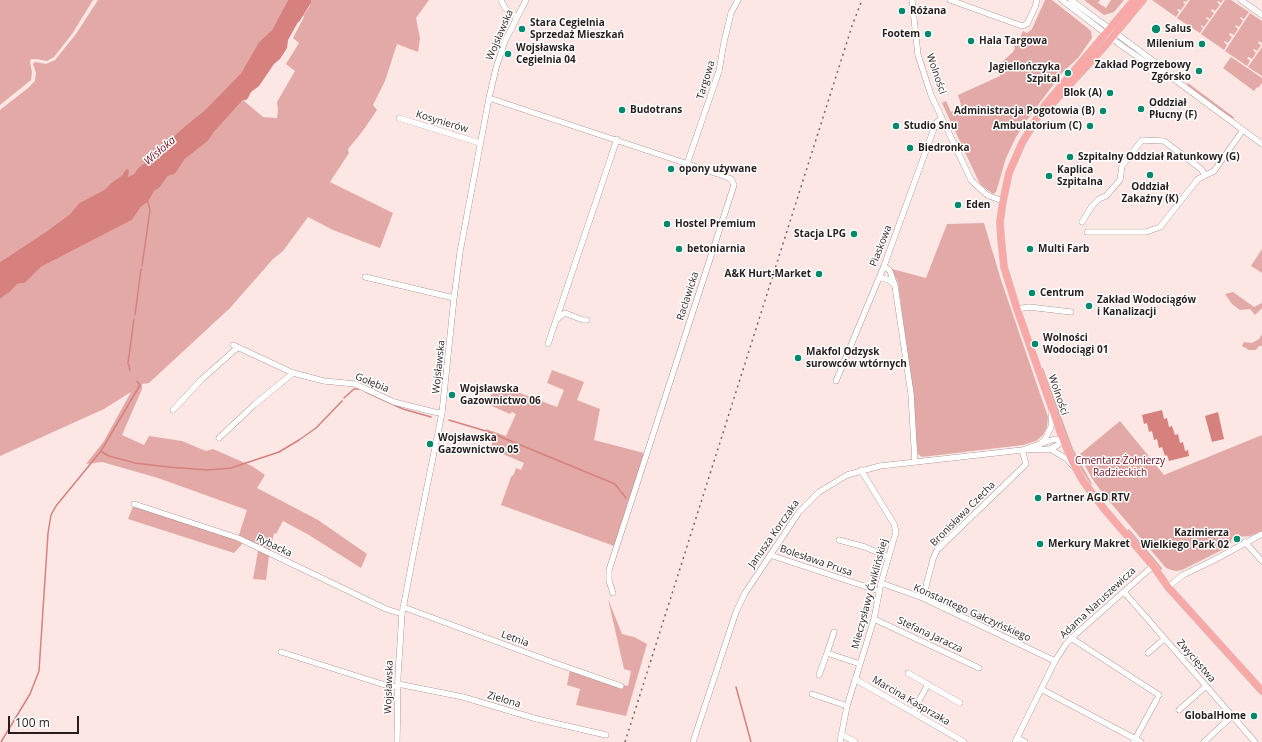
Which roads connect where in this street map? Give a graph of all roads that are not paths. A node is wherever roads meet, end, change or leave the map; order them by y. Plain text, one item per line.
1 (501, 0) edge
2 (526, 0) edge
3 (738, 0) edge
4 (912, 0) edge
5 (950, 0) edge
6 (1037, 0) edge
7 (1062, 0) edge
8 (1071, 0) edge
9 (1134, 0) edge
10 (1143, 0) edge
11 (1241, 0) edge
12 (1262, 15) edge
13 (517, 17) junction
14 (1111, 33) junction
15 (489, 98) junction
16 (399, 118) dead end
17 (942, 118) junction
18 (1243, 130) junction
19 (617, 140) junction
20 (480, 143) junction
21 (1262, 144) edge
22 (687, 164) junction
23 (1205, 175) junction
24 (1002, 203) junction
25 (1082, 222) dead end
26 (1087, 232) dead end
27 (884, 266) junction
28 (365, 276) dead end
29 (879, 278) junction
30 (895, 286) junction
31 (454, 298) junction
32 (1017, 309) junction
33 (1071, 312) dead end
34 (556, 319) junction
35 (588, 320) dead end
36 (548, 344) dead end
37 (293, 373) junction
38 (836, 381) dead end
39 (1052, 408) junction
40 (173, 410) dead end
41 (442, 413) junction
42 (1061, 437) junction
43 (219, 438) dead end
44 (1039, 444) junction
45 (1050, 449) junction
46 (1022, 450) junction
47 (915, 462) junction
48 (861, 470) junction
49 (1077, 470) junction
50 (134, 504) dead end
51 (1262, 534) edge
52 (839, 540) dead end
53 (1245, 542) junction
54 (770, 555) junction
55 (888, 557) junction
56 (1262, 561) edge
57 (1153, 566) junction
58 (881, 584) junction
59 (1170, 585) junction
60 (879, 591) junction
61 (1124, 592) junction
62 (613, 593) dead end
63 (922, 598) junction
64 (403, 607) junction
65 (402, 614) junction
66 (874, 619) junction
67 (834, 632) dead end
68 (1071, 638) junction
69 (1164, 639) junction
70 (281, 652) dead end
71 (827, 653) junction
72 (1148, 653) dead end
73 (1055, 661) junction
74 (860, 664) junction
75 (979, 668) dead end
76 (908, 673) dead end
77 (819, 675) dead end
78 (855, 679) junction
79 (928, 684) junction
80 (398, 686) junction
81 (621, 686) dead end
82 (1206, 686) junction
83 (1041, 689) junction
84 (1262, 691) edge
85 (812, 694) dead end
86 (960, 703) dead end
87 (847, 706) junction
88 (1179, 710) dead end
89 (913, 712) junction
90 (1232, 716) junction
91 (841, 734) junction
92 (606, 735) dead end
93 (957, 740) edge
94 (1016, 740) edge
95 (1135, 740) edge
96 (397, 742) edge
97 (693, 742) edge
98 (840, 742) edge
99 (855, 742) edge
100 (964, 742) edge
101 (1025, 742) edge
102 (1141, 742) edge
103 (1204, 742) edge
104 (1255, 742) edge

1 - 13 street
2 - 13 street, Wojsławska
3 - 22 street, Targowa
4 - 17 street, Wolności
5 - 6 street
7 - 14 street
8 - 14 street
9 - 14 main road
10 - 14 main road
11 - 12 street
13 - 15 street, Wojsławska
14 - 18 street
14 - 24 main road
15 - 19 street, Racławicka
15 - 20 street, Wojsławska
16 - 20 street, Kosynierów
17 - 24 street, Wolności
17 - 27 street, Piaskowa
18 - 21 street
18 - 23 street
19 - 22 street, Racławicka
19 - 34 street
20 - 31 street, Wojsławska
22 - 62 street, Racławicka
23 - 25 street
23 - 26 street
24 - 32 main road, Wolności
27 - 29 street, Piaskowa
27 - 30 street
28 - 31 street
29 - 30 street
29 - 38 street, Piaskowa
30 - 47 street
31 - 41 street, Wojsławska
32 - 33 street
32 - 39 main road, Wolności
34 - 35 street
34 - 36 street
37 - 40 street, Gołębia
37 - 41 street, Gołębia
37 - 43 street
39 - 42 main road, Wolności
39 - 44 street
41 - 64 street, Wojsławska
42 - 44 street, Janusza Korczaka
42 - 45 street
42 - 49 main road, Wolności
44 - 46 street, Janusza Korczaka
45 - 46 street, Janusza Korczaka
45 - 49 street
46 - 47 street, Janusza Korczaka
46 - 63 street, Bronisława Czecha
47 - 48 street, Janusza Korczaka
48 - 54 street, Janusza Korczaka
48 - 55 street, Mieczysławy Ćwiklińskiej
49 - 57 main road, Wolności
50 - 65 street, Rybacka
51 - 53 street
52 - 55 street
53 - 56 street
53 - 59 street
54 - 60 street, Bolesława Prusa
54 - 97 street, Janusza Korczaka
55 - 58 street, Mieczysławy Ćwiklińskiej
57 - 59 main road, Wolności
57 - 61 street, Adama Naruszewicza
58 - 60 street, Mieczysławy Ćwiklińskiej
58 - 63 street, Konstantego Gałczyńskiego
59 - 84 main road, Wolności
60 - 66 street, Mieczysławy Ćwiklińskiej
61 - 68 street, Adama Naruszewicza
61 - 69 street, Zwycięstwa
63 - 73 street, Konstantego Gałczyńskiego
64 - 65 street, Wojsławska
64 - 81 street, Letnia
65 - 80 street, Wojsławska
66 - 74 street, Mieczysławy Ćwiklińskiej
66 - 75 street, Stefana Jaracza
67 - 71 street
68 - 73 street, Adama Naruszewicza
68 - 95 street
69 - 72 street
69 - 82 street, Zwycięstwa
70 - 80 street, Zielona
71 - 74 street
71 - 77 street
73 - 83 street, Adama Naruszewicza
74 - 78 street, Mieczysławy Ćwiklińskiej
76 - 79 street
78 - 87 street, Mieczysławy Ćwiklińskiej
78 - 89 street, Marcina Kasprzaka
79 - 86 street
79 - 89 street
80 - 92 street, Zielona
80 - 96 street, Wojsławska
82 - 88 street
82 - 90 street, Zwycięstwa
83 - 94 street, Adama Naruszewicza
83 - 95 street
85 - 87 street
87 - 91 street, Mieczysławy Ćwiklińskiej
89 - 93 street, Marcina Kasprzaka
90 - 103 street
90 - 104 street, Zwycięstwa
91 - 98 street, Mieczysławy Ćwiklińskiej
91 - 99 street
93 - 100 street, Marcina Kasprzaka
94 - 101 street
95 - 102 street

